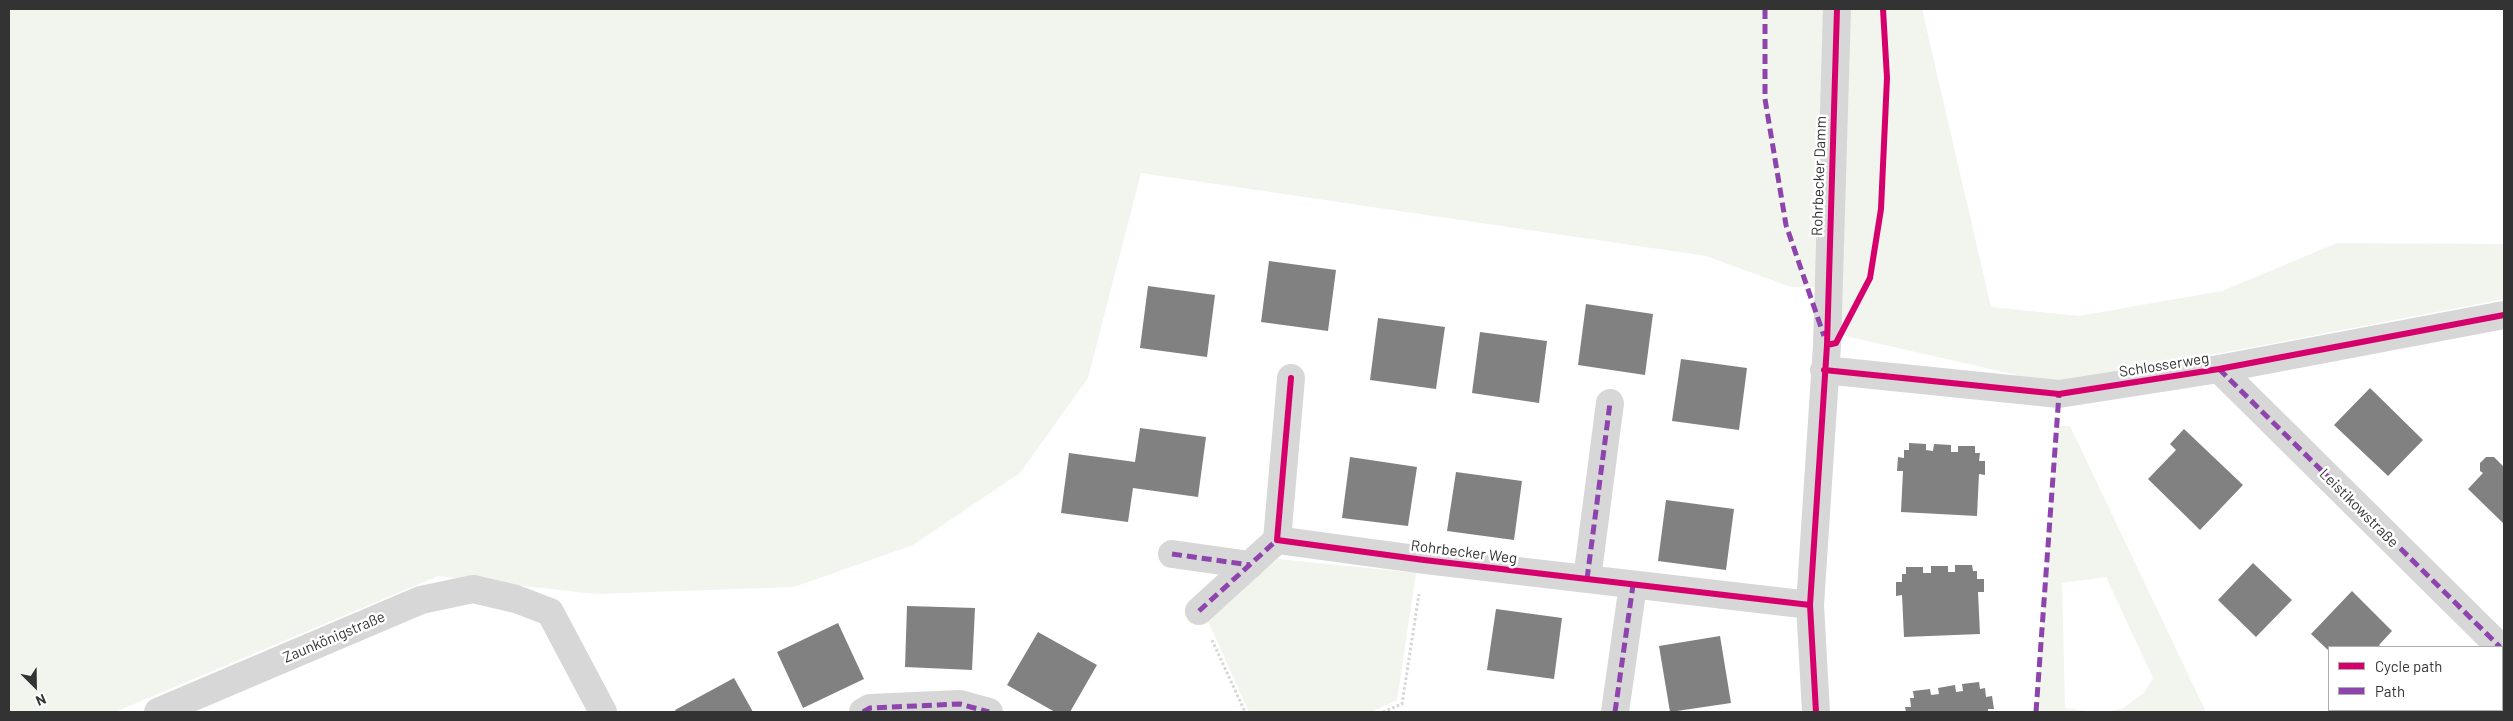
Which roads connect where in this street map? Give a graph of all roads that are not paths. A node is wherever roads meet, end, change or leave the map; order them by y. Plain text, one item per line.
1 (1837, 9) edge
2 (2504, 315) edge
3 (1825, 357) junction
4 (2219, 369) junction
5 (1292, 378) dead end
6 (1610, 403) dead end
7 (1277, 540) junction
8 (1172, 554) dead end
9 (1250, 565) junction
10 (1587, 579) junction
11 (1633, 585) junction
12 (1810, 605) junction
13 (1199, 611) road end
14 (2498, 646) edge
15 (158, 712) edge
16 (603, 712) edge
17 (863, 712) edge
18 (990, 712) edge
19 (1615, 712) edge
20 (1816, 712) edge

1 - 3 street, Rohrbecker Damm
2 - 4 street, Schlosserweg
3 - 4 street, Schlosserweg
3 - 12 street
4 - 14 street, Leistikowstraße
5 - 7 street
6 - 10 street
7 - 9 street
7 - 10 street, Rohrbecker Weg
8 - 9 street
9 - 13 street
10 - 11 street, Rohrbecker Weg
11 - 12 street, Rohrbecker Weg
11 - 19 street
12 - 20 street
15 - 16 street, Zaunkönigstraße
17 - 18 street

